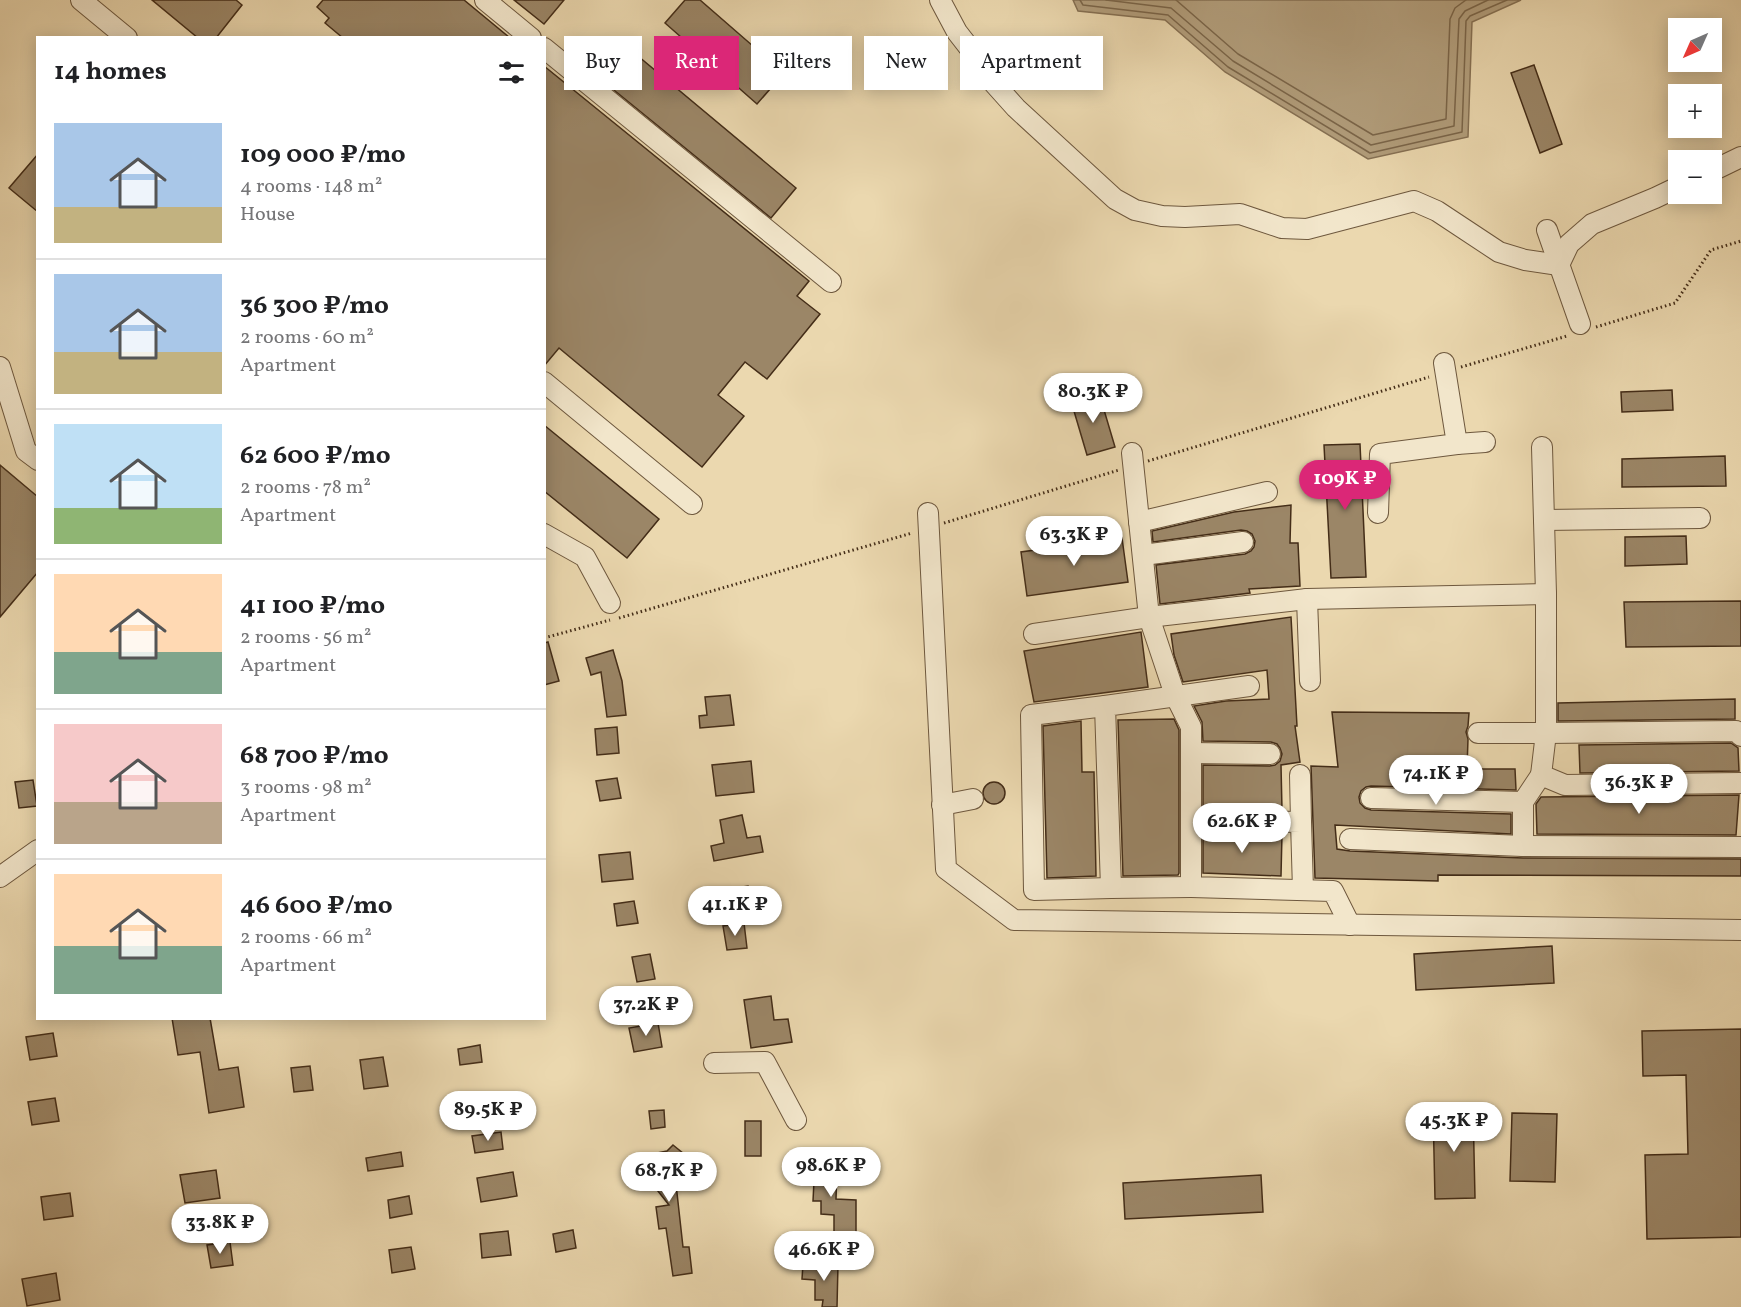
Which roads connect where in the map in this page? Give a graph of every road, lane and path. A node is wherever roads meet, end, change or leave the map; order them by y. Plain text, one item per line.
1 (81, 0) edge
2 (485, 0) edge
3 (940, 0) edge
4 (125, 36) edge
5 (529, 36) edge
6 (546, 50) edge
7 (1741, 157) edge
8 (1722, 166) edge
9 (1668, 192) edge
10 (1547, 230) dead end
11 (1741, 241) edge
12 (1559, 265) junction
13 (831, 282) dead end
14 (1582, 329) junction
15 (0, 367) edge
16 (1444, 368) junction
17 (546, 384) edge
18 (1485, 442) dead end
19 (1457, 444) junction
20 (1542, 447) dead end
21 (36, 458) edge
22 (1133, 459) junction
23 (1267, 492) dead end
24 (692, 504) dead end
25 (1377, 513) dead end
26 (1700, 518) dead end
27 (1544, 520) junction
28 (928, 521) junction
29 (1139, 522) junction
30 (546, 535) edge
31 (1243, 542) dead end
32 (1143, 555) junction
33 (1546, 594) junction
34 (1307, 599) junction
35 (610, 603) dead end
36 (1149, 617) junction
37 (1034, 634) dead end
38 (546, 637) edge
39 (1310, 681) dead end
40 (1249, 686) dead end
41 (1175, 695) junction
42 (1105, 706) junction
43 (1478, 733) dead end
44 (1546, 733) junction
45 (1741, 736) edge
46 (1191, 753) junction
47 (1270, 754) dead end
48 (1300, 775) dead end
49 (1540, 775) junction
50 (1741, 783) edge
51 (1371, 798) dead end
52 (973, 799) dead end
53 (1523, 802) junction
54 (942, 805) junction
55 (1191, 820) junction
56 (1301, 822) junction
57 (1350, 839) dead end
58 (1523, 846) junction
59 (1741, 847) edge
60 (36, 851) edge
61 (0, 876) edge
62 (1191, 887) junction
63 (1111, 888) junction
64 (1303, 890) junction
65 (1350, 925) junction
66 (1741, 930) edge
67 (714, 1063) dead end
68 (796, 1120) dead end

1 - 4 street
2 - 5 street
3 - 12 street
6 - 13 street
7 - 8 street
9 - 12 street
10 - 12 street
11 - 14 path
12 - 14 street
14 - 16 path
15 - 21 street
16 - 19 street
16 - 22 path
17 - 24 street
18 - 19 street
19 - 25 street
20 - 27 street
22 - 28 path
22 - 29 street
23 - 29 street
26 - 27 street
27 - 33 street
28 - 38 path
28 - 54 street
29 - 32 street
30 - 35 street
31 - 32 street
32 - 36 street
33 - 34 street
33 - 44 street
34 - 36 street
34 - 39 street
36 - 37 street
36 - 41 street
40 - 41 street
41 - 42 street
41 - 46 street
42 - 63 street
42 - 63 street
43 - 44 street
44 - 45 street
44 - 49 street
46 - 47 street
46 - 55 street
48 - 56 street
49 - 50 street
49 - 53 street
51 - 53 street
52 - 54 street
53 - 58 street
54 - 65 street
55 - 56 street
55 - 62 street
56 - 64 street
57 - 58 street
58 - 59 street
60 - 61 street
62 - 63 street
62 - 64 street
64 - 65 street
65 - 66 street
67 - 68 street

